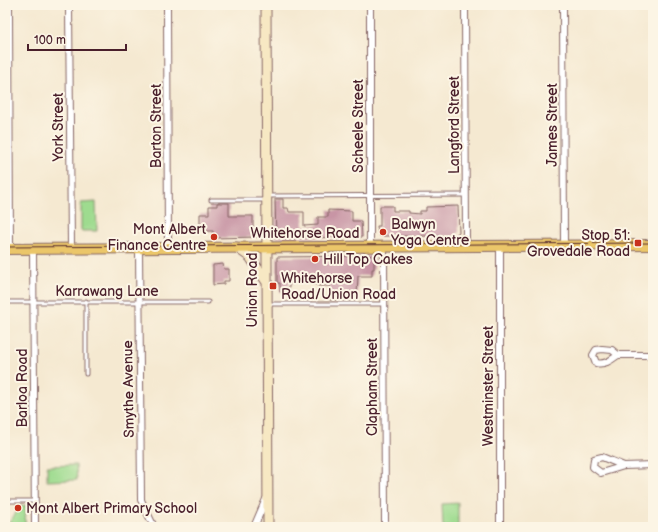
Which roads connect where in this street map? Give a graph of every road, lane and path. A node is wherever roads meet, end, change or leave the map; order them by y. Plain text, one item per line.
1 (9, 5) edge
2 (69, 5) edge
3 (167, 5) edge
4 (266, 5) edge
5 (370, 5) edge
6 (465, 5) edge
7 (563, 5) edge
8 (466, 195) junction
9 (370, 196) junction
10 (266, 198) junction
11 (211, 200) dead end
12 (564, 245) junction
13 (653, 245) edge
14 (370, 246) junction
15 (384, 246) junction
16 (466, 246) junction
17 (500, 246) junction
18 (236, 247) junction
19 (266, 247) junction
20 (34, 248) junction
21 (71, 248) junction
22 (139, 248) junction
23 (168, 248) junction
24 (8, 249) edge
25 (266, 282) junction
26 (86, 301) junction
27 (139, 301) junction
28 (5, 302) edge
29 (34, 302) junction
30 (208, 302) dead end
31 (266, 304) junction
32 (384, 304) junction
33 (618, 355) dead end
34 (653, 355) edge
35 (86, 374) dead end
36 (653, 465) edge
37 (624, 466) dead end
38 (268, 496) junction
39 (5, 501) edge
40 (35, 501) junction
41 (35, 527) edge
42 (154, 527) edge
43 (254, 527) edge
44 (268, 527) edge
45 (385, 527) edge
46 (500, 527) edge

1 - 24 street
2 - 21 street, York Street
3 - 23 street, Barton Street
4 - 10 main road, Union Road
5 - 9 street, Scheele Street
6 - 8 street, Langford Street
7 - 12 street, James Street
8 - 9 lane
8 - 16 street, Langford Street
9 - 10 lane
9 - 14 street, Scheele Street
10 - 11 lane
10 - 19 main road, Union Road
12 - 13 main road, Whitehorse Road
12 - 17 main road, Whitehorse Road
14 - 15 main road, Whitehorse Road
14 - 19 main road, Whitehorse Road
15 - 16 main road, Whitehorse Road
15 - 32 street, Clapham Street
16 - 17 main road, Whitehorse Road
17 - 46 street, Westminster Street
18 - 19 main road, Whitehorse Road
18 - 23 main road, Whitehorse Road
18 - 25 main road
19 - 25 main road, Union Road
20 - 21 main road, Whitehorse Road
20 - 24 main road, Whitehorse Road
20 - 29 street, Barloa Road
21 - 22 main road, Whitehorse Road
22 - 23 main road, Whitehorse Road
22 - 27 street, Smythe Avenue
25 - 31 main road, Union Road
26 - 27 lane, Karrawang Lane
26 - 29 lane, Karrawang Lane
26 - 35 lane
27 - 30 lane, Karrawang Lane
27 - 42 street, Smythe Avenue
28 - 29 lane, Karrawang Lane
29 - 40 street, Barloa Road
31 - 32 lane
31 - 38 main road, Union Road
32 - 45 street, Clapham Street
33 - 34 street
36 - 37 street
38 - 43 street
38 - 44 main road, Union Road
39 - 40 lane
40 - 41 street, Barloa Road

